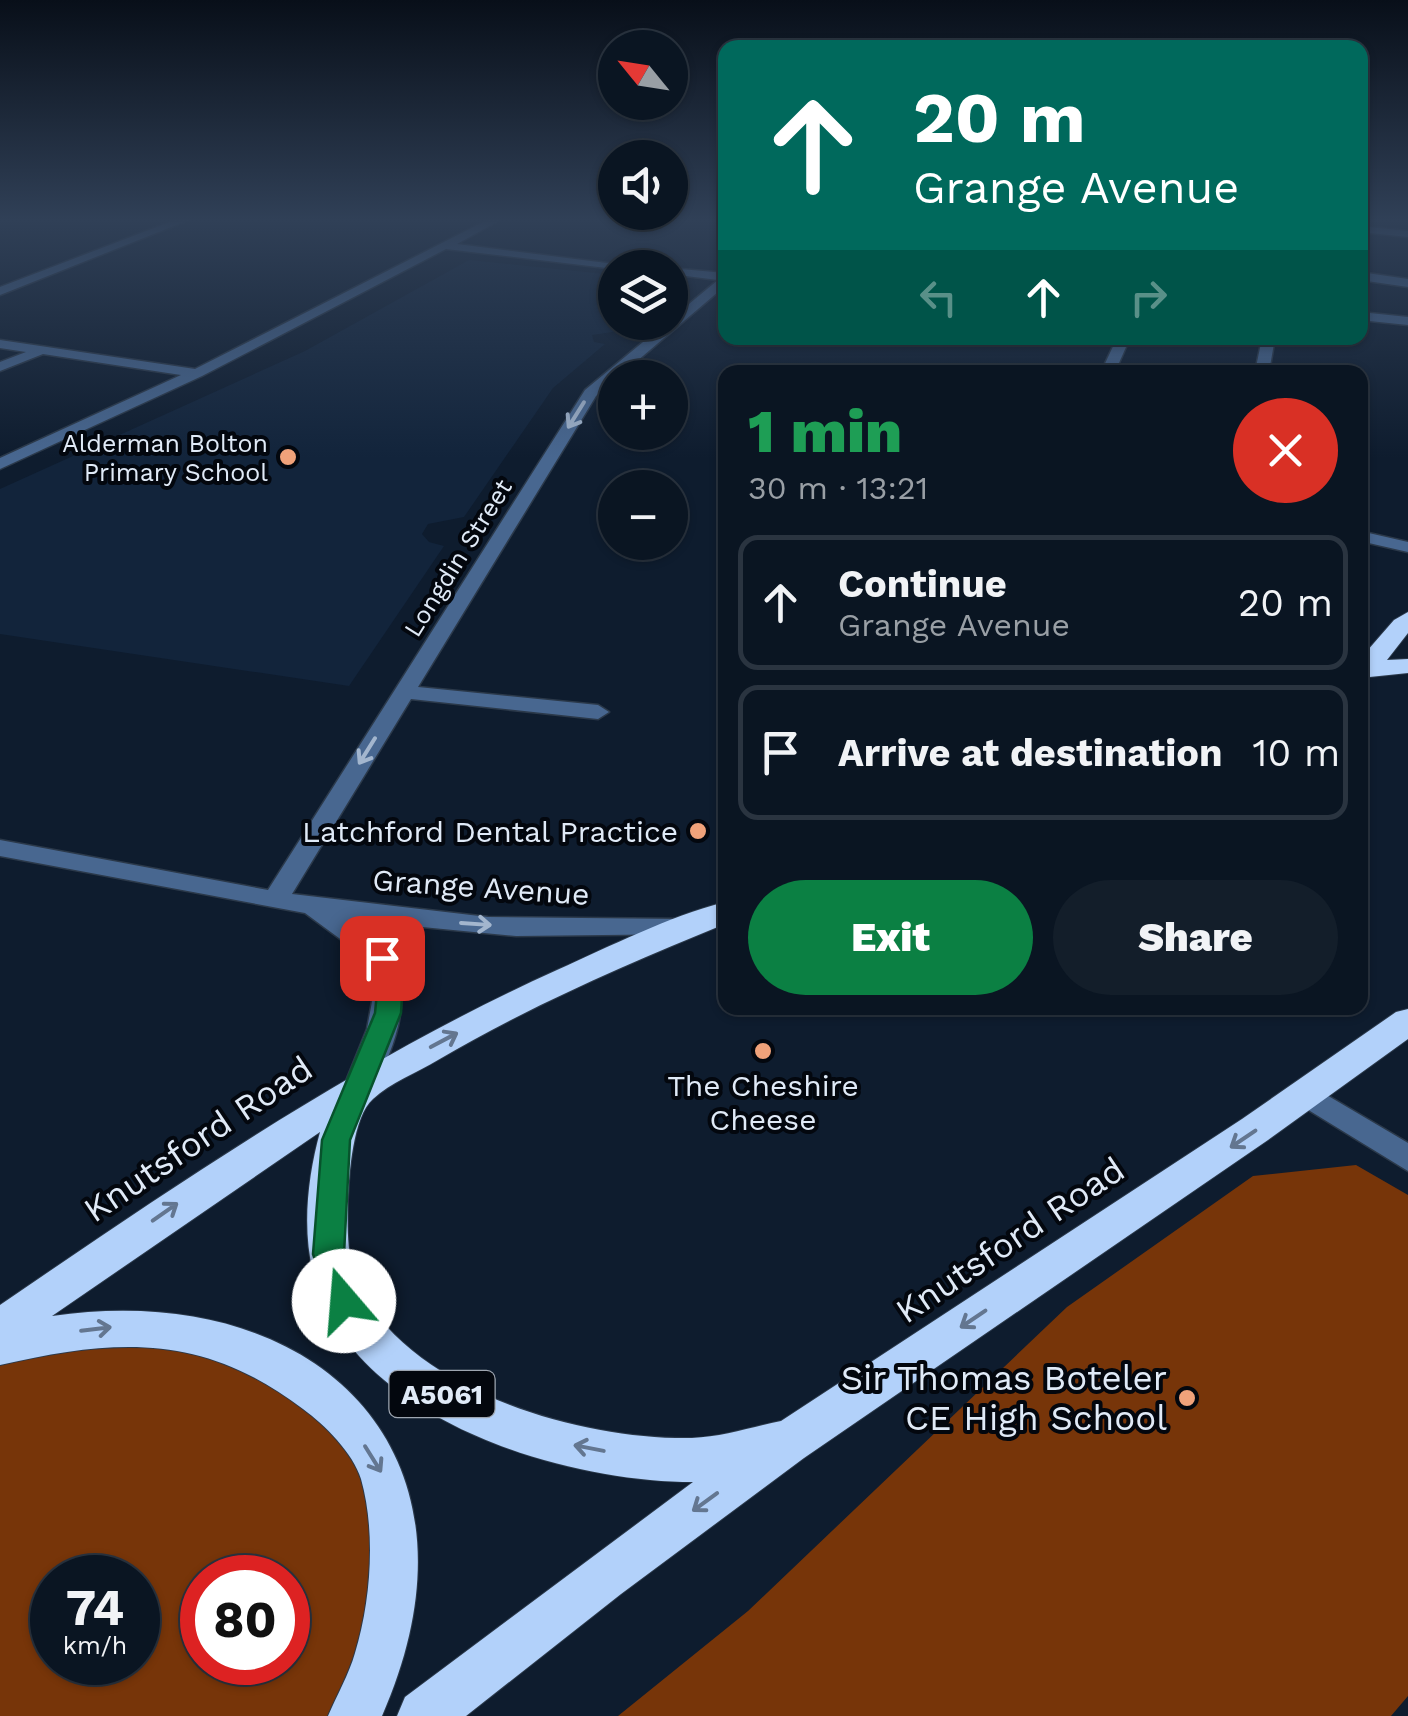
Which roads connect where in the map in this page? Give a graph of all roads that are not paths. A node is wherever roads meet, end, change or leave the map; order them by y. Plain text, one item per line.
1 (344, 298) edge
2 (701, 298) edge
3 (1368, 317) edge
4 (1408, 321) edge
5 (0, 344) edge
6 (42, 350) junction
7 (0, 368) edge
8 (197, 374) junction
9 (0, 464) edge
10 (1368, 538) edge
11 (1408, 547) edge
12 (1408, 619) edge
13 (1368, 663) edge
14 (1408, 666) edge
15 (1368, 670) edge
16 (404, 692) junction
17 (598, 712) dead end
18 (0, 848) edge
19 (275, 900) junction
20 (718, 915) edge
21 (682, 928) junction
22 (1408, 1021) edge
23 (359, 1086) junction
24 (1308, 1095) junction
25 (1408, 1158) edge
26 (0, 1329) edge
27 (0, 1346) edge
28 (789, 1442) junction
29 (355, 1716) edge
30 (424, 1716) edge

1 - 8 street
2 -> 16 street, Longdin Street
3 - 4 street
5 - 6 street
6 - 7 street
6 - 8 street
8 - 9 street
10 - 11 street
12 - 13 highway
14 - 15 highway
16 - 17 street
16 -> 19 street, Longdin Street
18 - 19 street, Grange Avenue
19 -> 21 street, Grange Avenue
19 - 23 street, Grange Avenue
20 - 21 highway, Knutsford Road
23 -> 21 highway, Knutsford Road
22 - 24 highway, Knutsford Road / A5061
26 -> 23 highway, Knutsford Road
28 -> 23 highway, A5061
24 - 25 street
24 -> 28 highway, Knutsford Road / A5061
27 -> 29 highway
28 -> 30 highway, Knutsford Road / A5061

